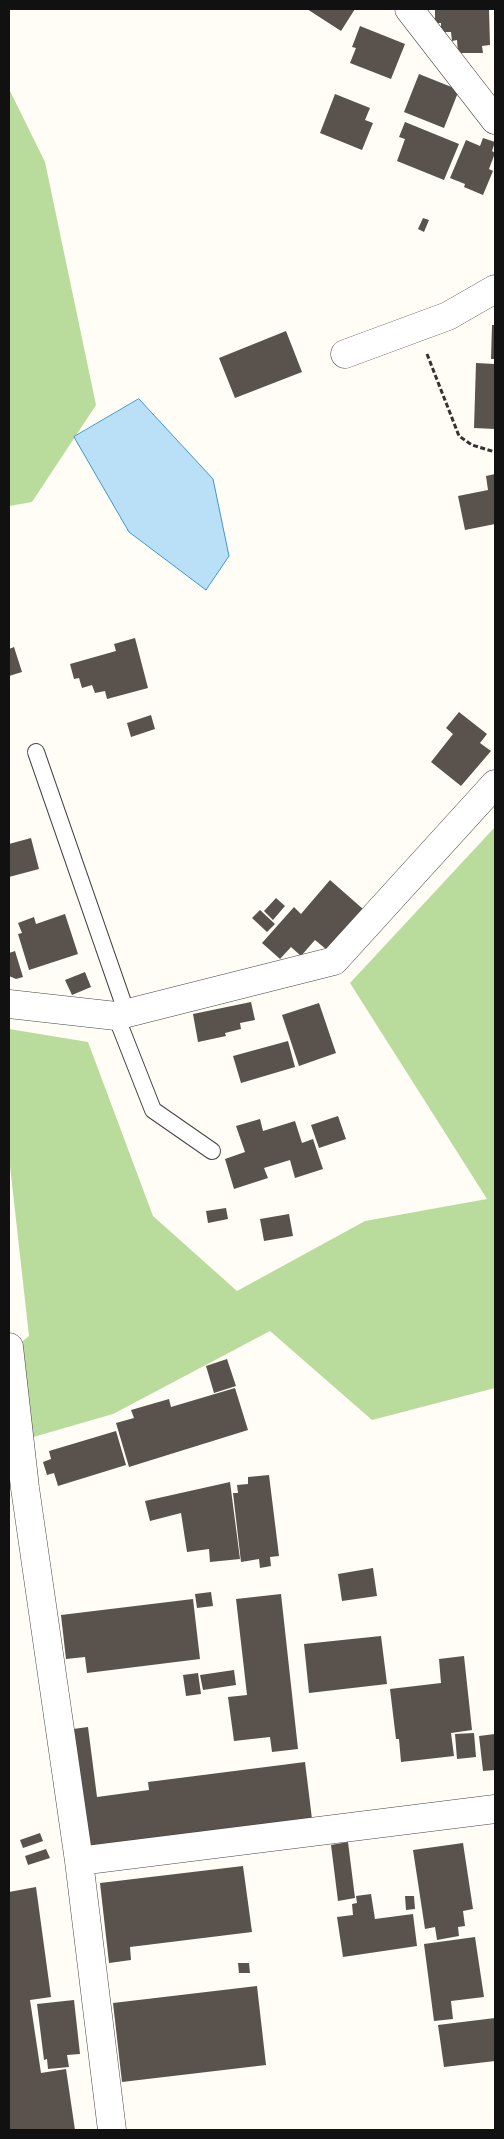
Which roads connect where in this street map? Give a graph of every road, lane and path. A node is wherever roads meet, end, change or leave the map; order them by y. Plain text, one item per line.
1 (409, 9) edge
2 (495, 120) edge
3 (495, 289) edge
4 (416, 328) junction
5 (345, 354) dead end
6 (495, 452) edge
7 (36, 752) dead end
8 (495, 784) edge
9 (9, 1004) edge
10 (121, 1015) junction
11 (212, 1151) dead end
12 (9, 1347) edge
13 (17, 1493) edge
14 (495, 1809) edge
15 (79, 1861) junction
16 (112, 2130) edge

1 - 2 street
3 - 4 street
4 - 5 street
4 - 6 path
7 - 10 lane
8 - 10 street
9 - 10 street
10 - 11 lane
12 - 13 street
13 - 15 street
14 - 15 street
15 - 16 street

